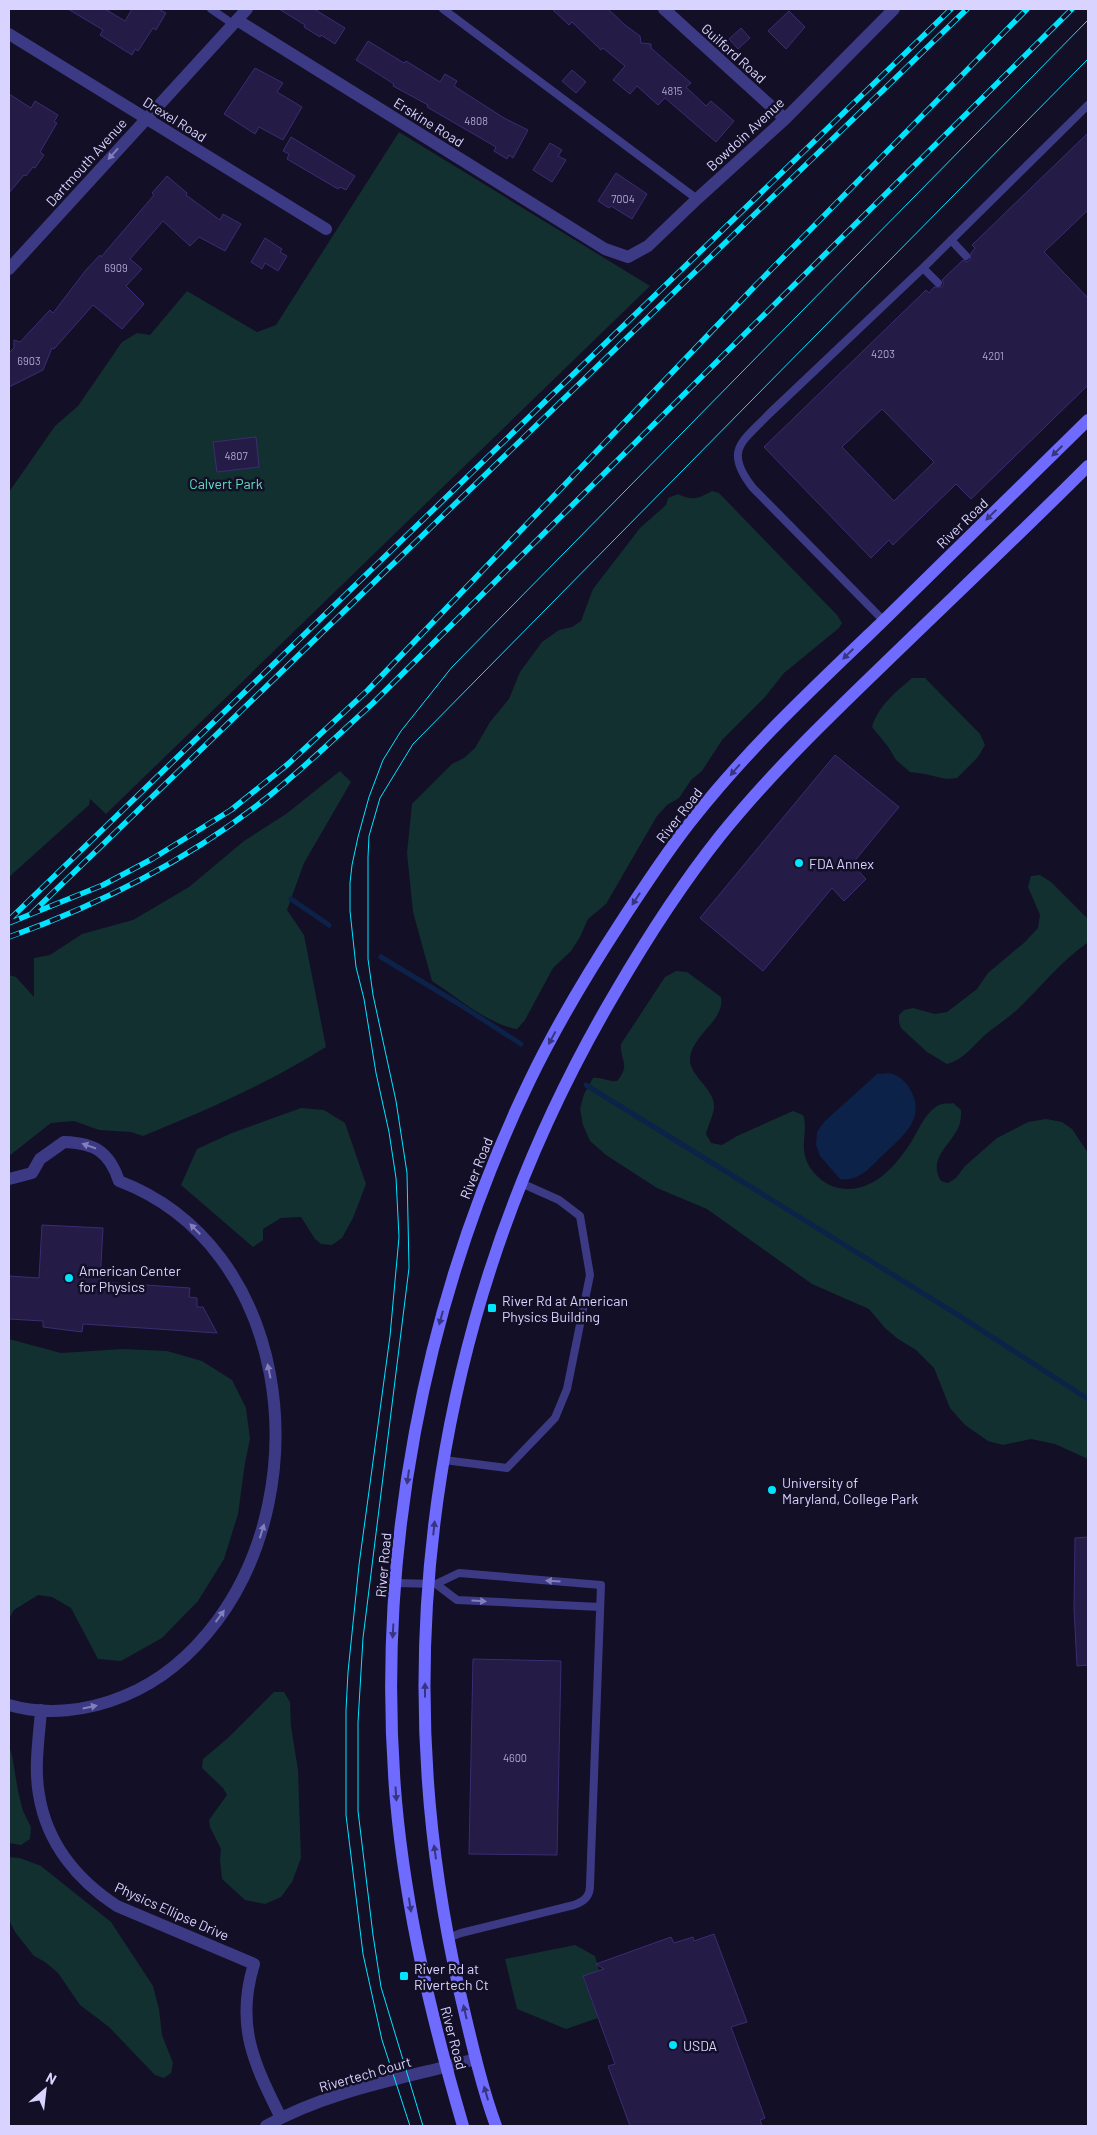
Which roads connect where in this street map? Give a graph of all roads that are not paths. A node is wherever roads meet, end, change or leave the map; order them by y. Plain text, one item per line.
1 (211, 9) edge
2 (247, 9) edge
3 (443, 9) edge
4 (664, 9) edge
5 (894, 9) edge
6 (235, 22) junction
7 (9, 34) edge
8 (1088, 105) edge
9 (146, 118) junction
10 (785, 119) junction
11 (697, 199) junction
12 (326, 229) dead end
13 (951, 240) junction
14 (605, 249) joint
15 (966, 256) dead end
16 (923, 268) junction
17 (9, 269) edge
18 (938, 284) dead end
19 (1088, 420) edge
20 (1088, 466) edge
21 (884, 620) junction
22 (9, 1179) edge
23 (520, 1183) junction
24 (444, 1460) junction
25 (396, 1583) junction
26 (432, 1584) junction
27 (600, 1607) junction
28 (9, 1705) edge
29 (42, 1710) junction
30 (448, 1938) junction
31 (476, 2059) junction
32 (446, 2067) junction
33 (281, 2118) junction
34 (266, 2126) edge
35 (463, 2126) edge
36 (496, 2126) edge

1 - 6 lane
2 - 6 street, Dartmouth Avenue
3 - 11 lane
4 - 10 street, Guilford Road
5 - 10 street, Bowdoin Avenue
6 - 9 street, Dartmouth Avenue
6 - 14 street, Erskine Road
7 - 9 street, Drexel Road
8 - 13 lane
9 - 12 street, Drexel Road
9 -> 17 street, Dartmouth Avenue
10 - 11 street, Bowdoin Avenue
11 - 14 street, Bowdoin Avenue
13 - 15 lane
13 - 16 lane
16 - 18 lane
16 - 21 lane
19 -> 21 street, River Road
20 - 23 street, River Road
21 -> 25 street, River Road
29 -> 22 street
23 - 24 street, River Road
23 - 24 lane
26 -> 24 street, River Road
25 - 26 lane
25 -> 32 street, River Road
26 -> 27 lane
27 -> 26 lane
30 -> 26 street, River Road
27 - 30 lane
28 - 29 street
29 - 33 street, Physics Ellipse Drive
31 -> 30 street, River Road
31 - 32 street, Rivertech Court
36 -> 31 street, River Road
32 - 33 street, Rivertech Court
32 - 35 street, River Road
33 - 34 street, Rivertech Court

